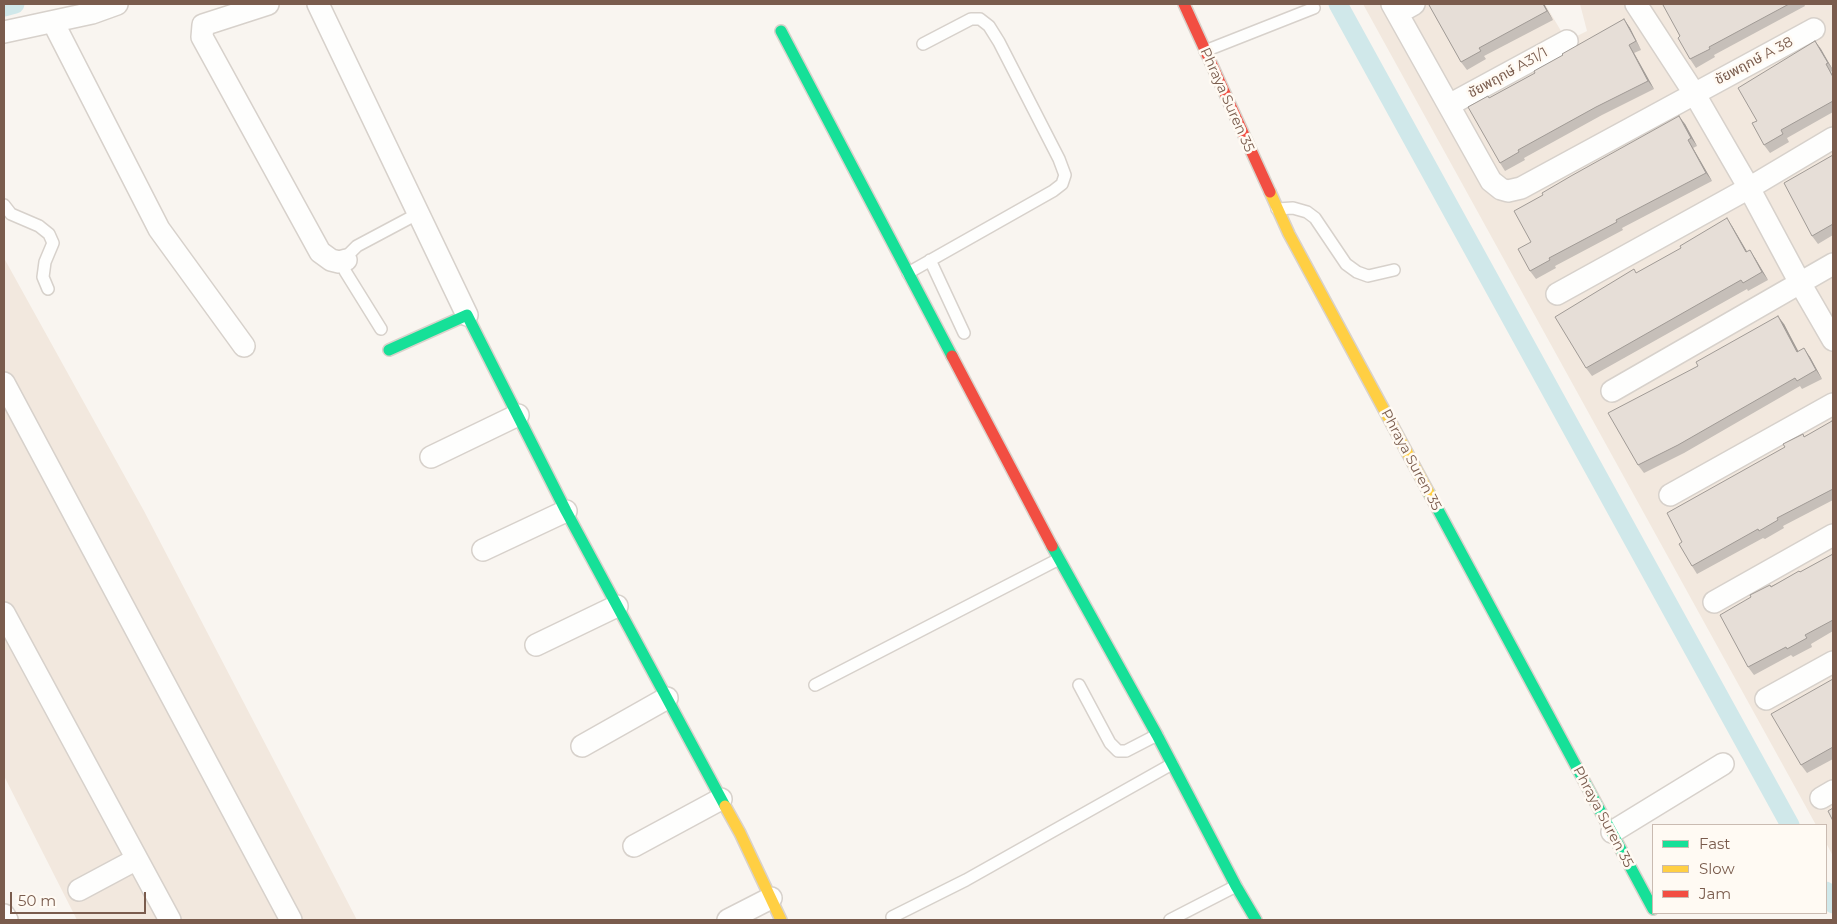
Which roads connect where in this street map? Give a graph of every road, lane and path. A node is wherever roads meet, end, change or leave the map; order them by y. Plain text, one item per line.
1 (117, 4) edge
2 (268, 4) edge
3 (318, 4) edge
4 (1184, 4) edge
5 (1636, 4) edge
6 (1401, 7) edge
7 (1314, 8) dead end
8 (53, 22) junction
9 (1814, 29) dead end
10 (781, 31) dead end
11 (4, 32) edge
12 (1567, 41) dead end
13 (923, 44) dead end
14 (1205, 51) junction
15 (1694, 93) junction
16 (1449, 106) junction
17 (1833, 138) edge
18 (1750, 188) junction
19 (4, 205) edge
20 (1277, 209) junction
21 (419, 213) junction
22 (346, 260) junction
23 (930, 260) junction
24 (1833, 264) edge
25 (1394, 270) dead end
26 (908, 273) junction
27 (1800, 283) junction
28 (48, 289) dead end
29 (1557, 294) dead end
30 (467, 315) junction
31 (381, 329) dead end
32 (964, 333) dead end
33 (1833, 340) edge
34 (244, 346) dead end
35 (390, 350) dead end
36 (4, 383) edge
37 (1612, 391) dead end
38 (1833, 404) edge
39 (518, 415) junction
40 (431, 458) dead end
41 (1670, 495) dead end
42 (566, 511) junction
43 (1833, 535) edge
44 (483, 550) dead end
45 (1059, 559) junction
46 (1714, 602) dead end
47 (617, 606) junction
48 (4, 613) edge
49 (536, 645) dead end
50 (1833, 662) edge
51 (815, 684) dead end
52 (1079, 685) dead end
53 (667, 698) junction
54 (1766, 699) dead end
55 (1157, 735) junction
56 (582, 746) dead end
57 (1172, 764) junction
58 (1723, 764) dead end
59 (721, 799) junction
60 (1612, 832) junction
61 (634, 846) dead end
62 (136, 859) junction
63 (1236, 886) junction
64 (79, 890) dead end
65 (771, 898) junction
66 (1652, 907) edge
67 (4, 915) edge
68 (892, 917) dead end
69 (7, 920) edge
70 (170, 920) edge
71 (291, 920) edge
72 (728, 920) edge
73 (781, 920) edge
74 (1170, 920) edge
75 (1256, 920) edge

1 - 8 street
2 - 22 street
3 - 21 street
4 - 14 street, Phraya Suren 35
5 - 15 street
6 - 16 street, ชัยพฤกษ์ A 38
7 - 14 lane
8 - 11 street
8 - 34 street
9 - 15 street, ชัยพฤกษ์ A 38
10 - 26 street
12 - 16 street, ชัยพฤกษ์ A31/1
13 - 23 lane
14 - 20 street, Phraya Suren 35
15 - 16 street, ชัยพฤกษ์ A 38
15 - 18 street
17 - 18 street
18 - 27 street
18 - 29 street
19 - 28 lane
20 - 25 lane
20 - 60 street, Phraya Suren 35
21 - 22 lane
21 - 30 street
22 - 31 lane
23 - 26 lane
23 - 32 lane
24 - 27 street
26 - 45 street
27 - 33 street
27 - 37 street
30 - 35 street
30 - 39 street
36 - 71 street
38 - 41 street
39 - 40 street
39 - 42 street
42 - 44 street
42 - 47 street
43 - 46 street
45 - 51 lane
45 - 55 street
47 - 49 street
47 - 53 street
48 - 62 street
50 - 54 street
52 - 55 lane
53 - 56 street
53 - 59 street
55 - 57 street
57 - 63 street
57 - 68 lane
58 - 60 street
59 - 61 street
59 - 65 street
60 - 66 street, Phraya Suren 35
62 - 64 street
62 - 70 street
63 - 74 lane
63 - 75 street
65 - 72 street
65 - 73 street
67 - 69 street

